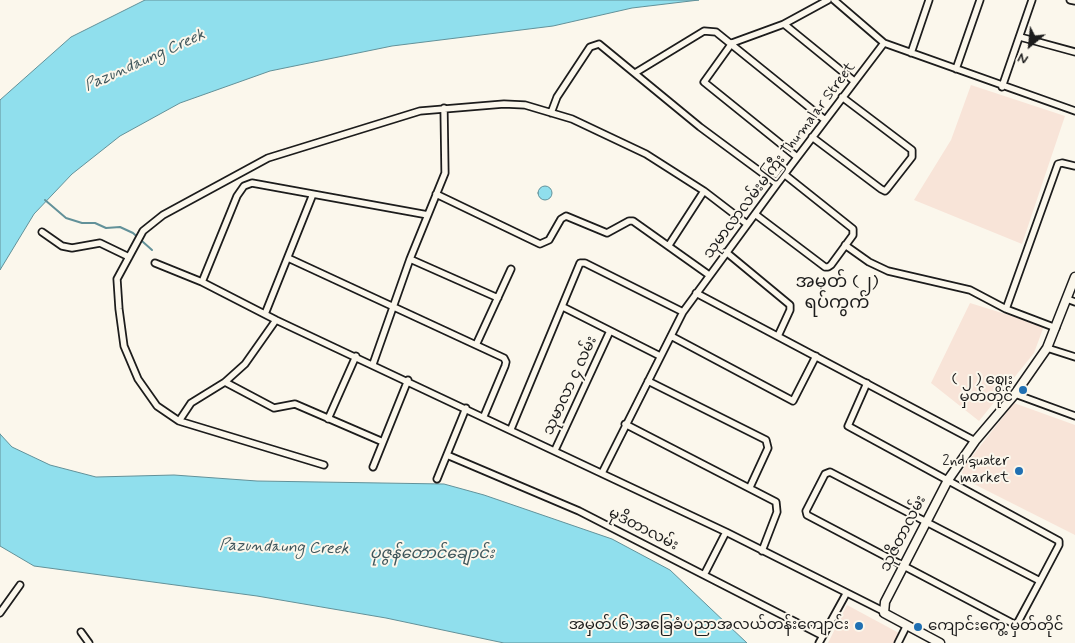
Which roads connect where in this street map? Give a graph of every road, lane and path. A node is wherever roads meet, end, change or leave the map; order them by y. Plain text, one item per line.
1 (828, 0) edge
2 (834, 0) edge
3 (929, 0) edge
4 (980, 0) edge
5 (1032, 0) edge
6 (1070, 0) edge
7 (1075, 1) edge
8 (784, 24) junction
9 (1020, 37) junction
10 (732, 43) junction
11 (884, 43) junction
12 (1075, 52) edge
13 (910, 53) junction
14 (956, 70) junction
15 (635, 73) junction
16 (854, 81) junction
17 (1002, 87) junction
18 (842, 97) junction
19 (444, 108) junction
20 (1075, 111) edge
21 (551, 113) junction
22 (825, 120) junction
23 (812, 137) junction
24 (797, 157) junction
25 (1075, 166) edge
26 (784, 174) junction
27 (777, 184) junction
28 (704, 191) junction
29 (313, 194) junction
30 (436, 194) junction
31 (755, 214) junction
32 (428, 215) junction
33 (748, 224) junction
34 (42, 232) dead end
35 (669, 245) junction
36 (845, 245) junction
37 (726, 252) junction
38 (129, 257) junction
39 (288, 258) junction
40 (410, 259) junction
41 (155, 263) dead end
42 (510, 269) dead end
43 (709, 275) junction
44 (1075, 277) edge
45 (202, 282) junction
46 (696, 294) junction
47 (498, 298) junction
48 (1071, 301) edge
49 (564, 307) junction
50 (393, 308) junction
51 (1006, 309) junction
52 (683, 312) junction
53 (265, 314) junction
54 (276, 320) junction
55 (1056, 328) junction
56 (610, 331) junction
57 (671, 336) junction
58 (778, 336) junction
59 (476, 345) junction
60 (1047, 348) junction
61 (356, 356) junction
62 (660, 356) junction
63 (816, 356) junction
64 (1075, 357) edge
65 (373, 364) junction
66 (408, 380) junction
67 (648, 381) junction
68 (225, 382) junction
69 (867, 383) junction
70 (1015, 394) junction
71 (466, 408) junction
72 (484, 416) junction
73 (1075, 416) edge
74 (328, 418) junction
75 (179, 421) junction
76 (626, 424) junction
77 (511, 429) junction
78 (975, 441) junction
79 (383, 442) junction
80 (555, 450) junction
81 (447, 455) junction
82 (324, 466) dead end
83 (372, 467) dead end
84 (602, 473) junction
85 (437, 479) dead end
86 (948, 480) junction
87 (750, 487) junction
88 (925, 522) junction
89 (726, 532) junction
90 (762, 551) junction
91 (903, 565) junction
92 (704, 575) junction
93 (1040, 582) junction
94 (20, 585) dead end
95 (846, 594) junction
96 (883, 611) junction
97 (0, 613) edge
98 (907, 625) junction
99 (81, 632) dead end
100 (823, 636) junction
101 (89, 643) edge
102 (819, 643) edge
103 (898, 643) edge
104 (940, 643) edge

1 - 8 street
2 - 11 street
3 - 13 street
4 - 14 street
5 - 9 street
6 - 7 street
8 - 10 street
8 - 16 street
9 - 12 street
9 - 17 street
10 - 15 street
10 - 22 street
10 - 24 street
11 - 13 street
11 - 16 street, သုမာလာလမ်းမကြီး Thumalar Street
13 - 14 street
14 - 17 street
15 - 21 street
15 - 27 street
16 - 18 street, သုမာလာလမ်းမကြီး Thumalar Street
17 - 20 street
18 - 22 street, သုမာလာလမ်းမကြီး Thumalar Street
18 - 23 street
19 - 21 street
19 - 30 street
19 - 38 street
21 - 28 street
22 - 23 street, သုမာလာလမ်းမကြီး Thumalar Street
23 - 24 street, သုမာလာလမ်းမကြီး Thumalar Street
24 - 26 street, သုမာလာလမ်းမကြီး Thumalar Street
25 - 51 street
26 - 27 street, သုမာလာလမ်းမကြီး Thumalar Street
26 - 36 street
27 - 31 street, သုမာလာလမ်းမကြီး Thumalar Street
28 - 33 street
28 - 35 street
29 - 32 street
29 - 39 street
29 - 45 street
30 - 32 street
30 - 35 street
31 - 33 street, သုမာလာလမ်းမကြီး Thumalar Street
31 - 36 street
32 - 40 street
33 - 37 street, သုမာလာလမ်းမကြီး Thumalar Street
34 - 38 street
35 - 43 street
36 - 51 street
37 - 43 street, သုမာလာလမ်းမကြီး Thumalar Street
37 - 58 street
38 - 75 street
39 - 50 street
39 - 53 street
40 - 47 street
40 - 50 street
41 - 45 street
42 - 47 street
43 - 46 street, သုမာလာလမ်းမကြီး Thumalar Street
44 - 48 main road, သုဇိတာလမ်း
45 - 53 street
46 - 52 street, သုမာလာလမ်းမကြီး Thumalar Street
46 - 58 street
47 - 59 street
48 - 55 main road, သုဇိတာလမ်း
49 - 52 street
49 - 56 street
49 - 77 street
50 - 59 street
50 - 65 street
51 - 55 street
52 - 57 street, သုမာလာလမ်းမကြီး Thumalar Street
53 - 54 street
54 - 61 street
54 - 68 street
55 - 60 main road, သုဇိတာလမ်း
56 - 62 street
56 - 80 street, သုမာလာ ၄ လမ်း
57 - 62 street, သုမာလာလမ်းမကြီး Thumalar Street
57 - 63 street
58 - 63 street
59 - 72 street
60 - 64 street
60 - 70 main road, သုဇိတာလမ်း
61 - 65 street
61 - 74 street
62 - 67 street, သုမာလာလမ်းမကြီး Thumalar Street
63 - 69 street
65 - 66 street
66 - 71 street
66 - 79 street
67 - 76 street, သုမာလာလမ်းမကြီး Thumalar Street
67 - 87 street
68 - 74 street
68 - 75 street
69 - 78 street
69 - 86 street
70 - 73 street
70 - 78 main road, သုဇိတာလမ်း
71 - 72 street
71 - 81 street
72 - 77 street
74 - 79 street
75 - 82 street
76 - 84 street, သုမာလာလမ်းမကြီး Thumalar Street
76 - 87 street
77 - 80 street
78 - 86 main road, သုဇိတာလမ်း
79 - 83 street
80 - 84 street
81 - 85 street
81 - 92 street, မုဒိတာလမ်း
84 - 89 street
86 - 88 main road, သုဇိတာလမ်း
86 - 93 street
87 - 90 street
88 - 91 main road, သုဇိတာလမ်း
88 - 91 street
88 - 93 street
89 - 90 street
89 - 92 street
90 - 95 street
91 - 93 street
91 - 96 main road, သုဇိတာလမ်း
92 - 100 street, မုဒိတာလမ်း
94 - 97 street
95 - 96 street
95 - 100 street
96 - 98 main road
98 - 103 street
98 - 104 main road
99 - 101 street
100 - 102 street

